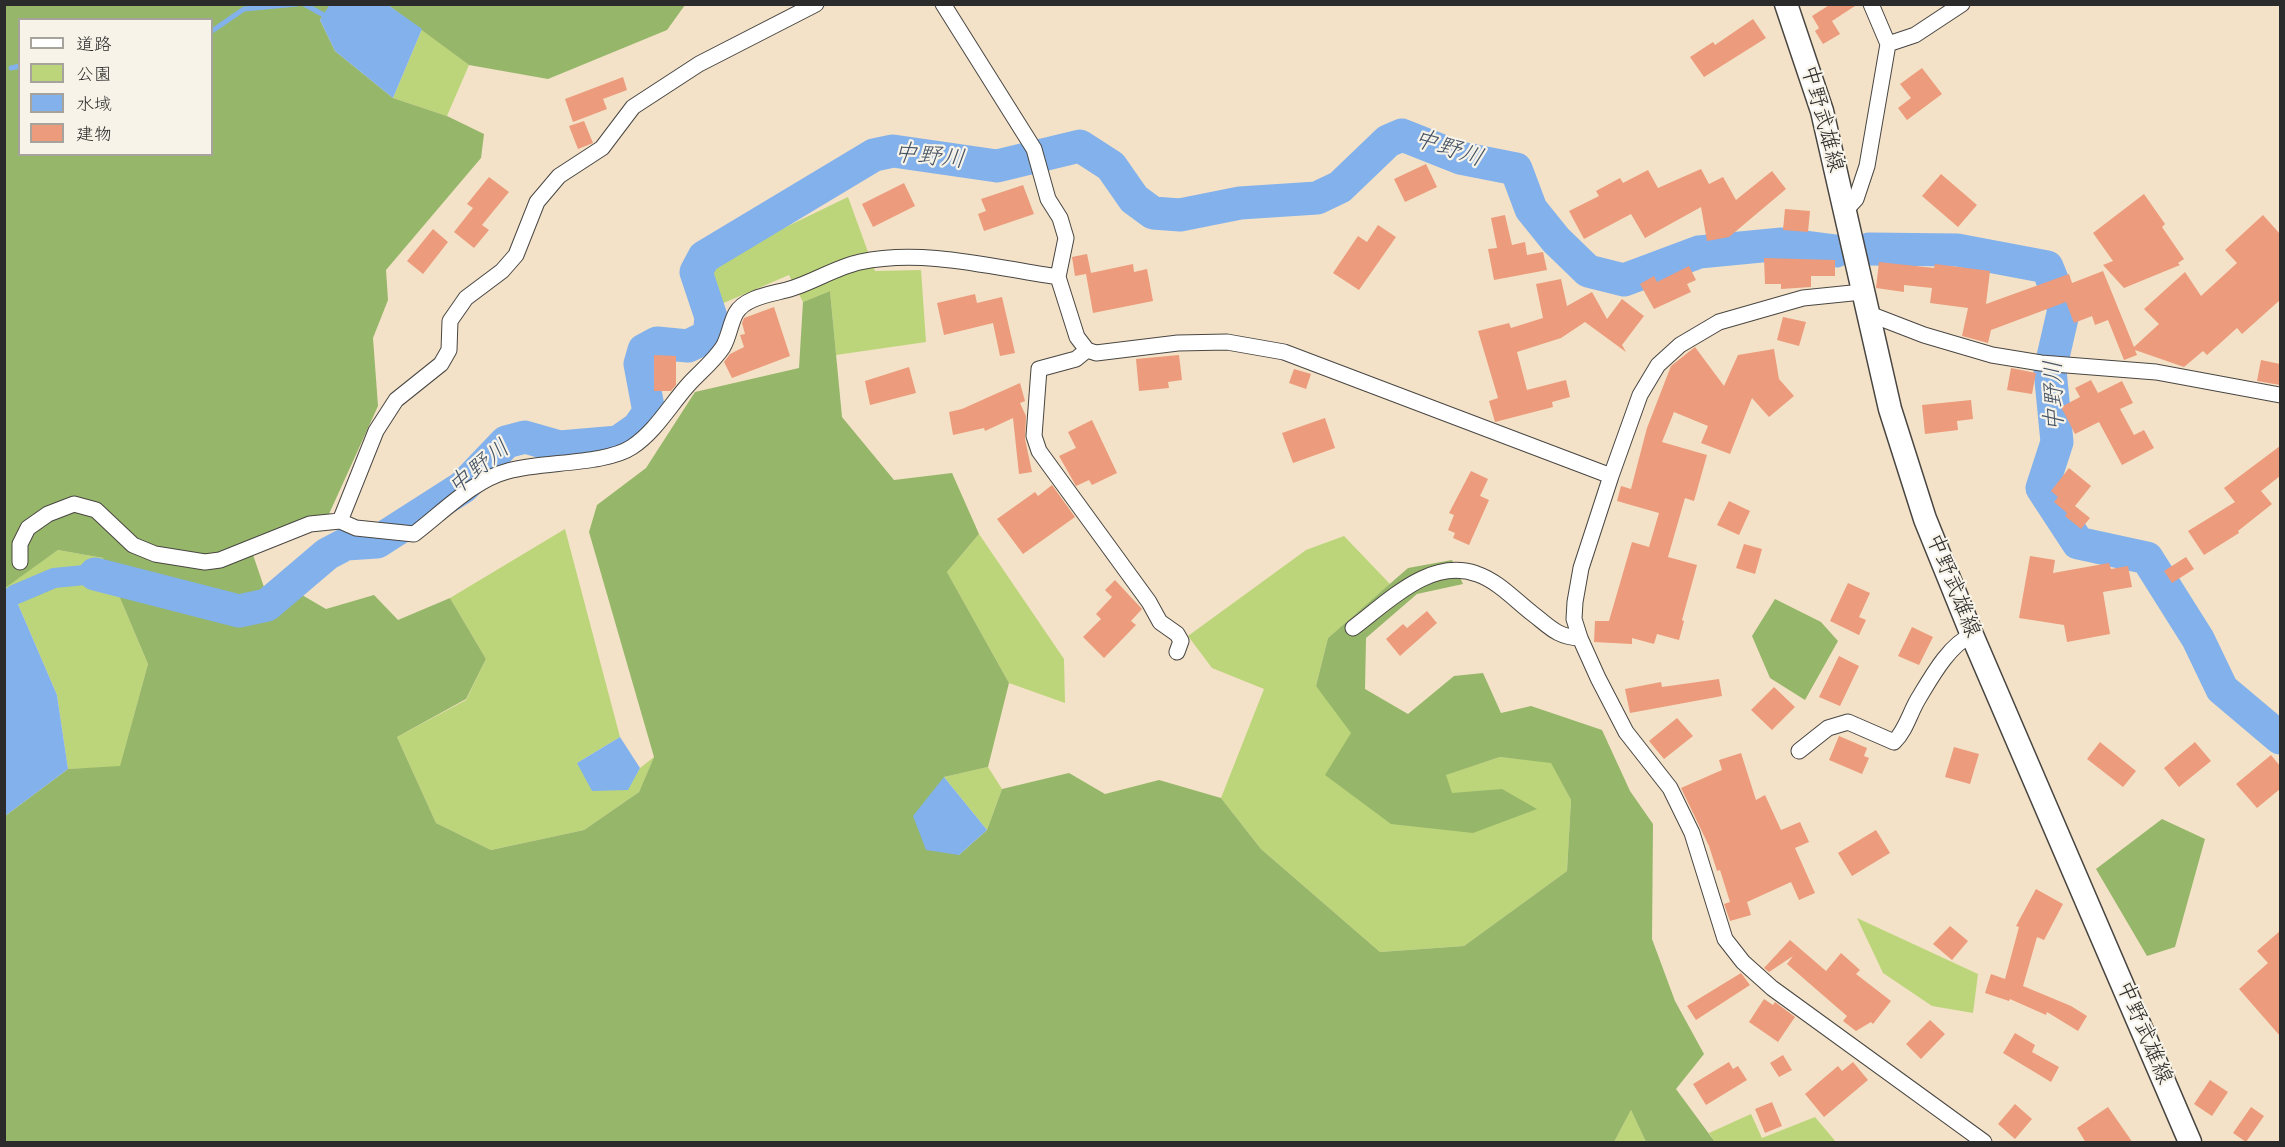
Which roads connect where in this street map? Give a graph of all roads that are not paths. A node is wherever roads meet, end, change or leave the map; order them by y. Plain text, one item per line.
1 (816, 4) edge
2 (943, 4) edge
3 (1786, 4) edge
4 (1871, 4) edge
5 (1962, 4) edge
6 (1888, 44) junction
7 (1845, 211) junction
8 (1058, 277) junction
9 (1864, 302) junction
10 (1088, 351) junction
11 (2280, 395) edge
12 (1611, 476) junction
13 (340, 521) junction
14 (20, 562) dead end
15 (1353, 627) dead end
16 (1972, 635) junction
17 (1580, 638) junction
18 (1178, 652) dead end
19 (1800, 751) dead end
20 (1984, 1143) edge
21 (2190, 1143) edge

1 - 13 street
2 - 8 street
3 - 7 main road, 中野武雄線
4 - 6 street
5 - 6 street
6 - 7 street
7 - 9 main road, 中野武雄線
8 - 10 street
8 - 13 street
9 - 11 street
9 - 12 street
9 - 16 main road, 中野武雄線
10 - 12 street
10 - 18 street
12 - 17 street
13 - 14 street
15 - 17 street
16 - 19 street
16 - 21 main road, 中野武雄線
17 - 20 street

